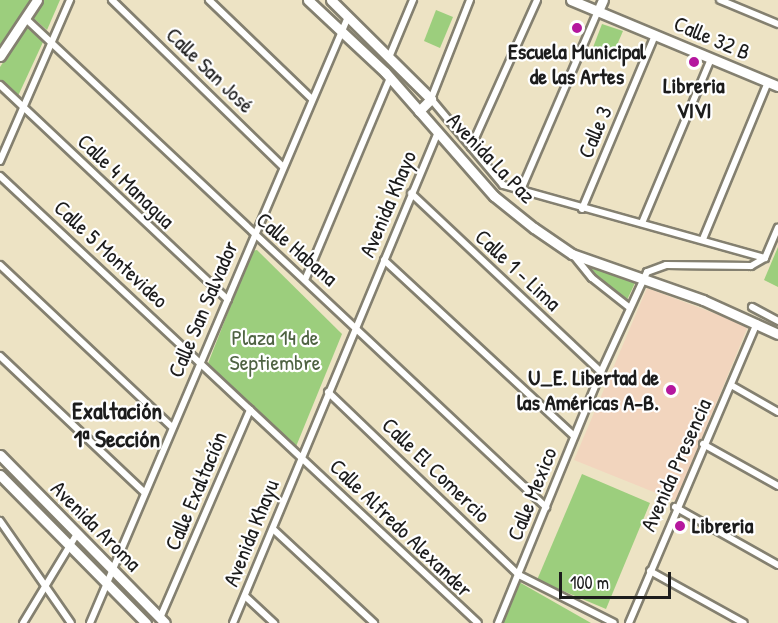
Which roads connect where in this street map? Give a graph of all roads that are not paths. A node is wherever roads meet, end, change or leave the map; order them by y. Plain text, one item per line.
1 (37, 0) edge
2 (70, 0) edge
3 (112, 0) edge
4 (208, 0) edge
5 (308, 0) edge
6 (331, 0) edge
7 (413, 0) edge
8 (470, 0) edge
9 (537, 0) edge
10 (571, 0) edge
11 (603, 0) edge
12 (720, 0) edge
13 (598, 11) junction
14 (348, 17) junction
15 (25, 18) junction
16 (778, 24) edge
17 (341, 32) junction
18 (655, 35) junction
19 (49, 41) junction
20 (390, 55) junction
21 (0, 56) edge
22 (711, 59) junction
23 (390, 78) junction
24 (768, 82) junction
25 (0, 85) edge
26 (778, 86) edge
27 (312, 99) junction
28 (431, 99) junction
29 (21, 106) junction
30 (419, 111) junction
31 (438, 132) junction
32 (471, 147) junction
33 (0, 160) edge
34 (282, 166) junction
35 (0, 176) edge
36 (520, 192) junction
37 (411, 193) junction
38 (582, 209) junction
39 (642, 223) junction
40 (778, 228) edge
41 (254, 236) junction
42 (703, 239) junction
43 (572, 254) junction
44 (765, 258) junction
45 (384, 260) junction
46 (0, 266) edge
47 (643, 279) junction
48 (305, 280) junction
49 (228, 300) junction
50 (752, 307) dead end
51 (630, 308) junction
52 (778, 321) edge
53 (757, 322) junction
54 (356, 324) junction
55 (778, 334) edge
56 (0, 356) edge
57 (200, 362) junction
58 (601, 372) junction
59 (731, 385) junction
60 (328, 392) junction
61 (250, 410) junction
62 (778, 412) edge
63 (171, 426) junction
64 (574, 436) junction
65 (703, 444) junction
66 (302, 457) junction
67 (1, 459) edge
68 (0, 475) edge
69 (778, 486) edge
70 (144, 492) junction
71 (546, 507) junction
72 (675, 507) junction
73 (0, 521) edge
74 (273, 529) junction
75 (76, 534) junction
76 (69, 545) junction
77 (778, 565) edge
78 (112, 570) junction
79 (650, 571) junction
80 (519, 575) junction
81 (108, 584) junction
82 (44, 588) junction
83 (245, 596) junction
84 (162, 621) edge
85 (23, 623) edge
86 (71, 623) edge
87 (90, 623) edge
88 (146, 623) edge
89 (233, 623) edge
90 (274, 623) edge
91 (374, 623) edge
92 (477, 623) edge
93 (498, 623) edge
94 (614, 623) edge
95 (629, 623) edge
96 (744, 623) edge

1 - 15 main road
2 - 19 street
3 - 34 street, Calle San José
4 - 27 street
5 - 17 main road, Avenida La Paz
6 - 14 main road, Avenida La Paz
7 - 20 street
8 - 28 street
9 - 32 street
10 - 13 main road, Calle 32 B
11 - 13 main road
12 - 16 street
13 - 18 main road, Calle 32 B
13 - 36 street
14 - 17 street, Calle San Salvador
14 - 20 main road, Avenida La Paz
15 - 19 street, Calle Habana
15 - 21 main road
17 - 23 main road, Avenida La Paz
17 - 27 street, Calle San Salvador
18 - 22 main road, Calle 32 B
18 - 38 street, Calle 3
19 - 29 street
19 - 41 street, Calle Habana
20 - 28 main road, Avenida La Paz
22 - 24 main road, Calle 32 B
22 - 39 street
23 - 30 main road, Avenida La Paz
23 - 48 street
24 - 26 main road, Calle 32 B
24 - 42 street
25 - 29 street, Calle 4 Managua
27 - 34 street, Calle San Salvador
28 - 30 main road
28 - 32 street, Avenida La Paz
29 - 33 street
29 - 49 street, Calle 4 Managua
30 - 31 main road, Avenida La Paz
31 - 37 street, Avenida Khayo
31 - 43 main road, Avenida La Paz
32 - 36 street, Avenida La Paz
34 - 41 street, Calle San Salvador
35 - 57 street, Calle 5 Montevideo
36 - 38 street, Avenida La Paz
37 - 45 street, Avenida Khayo
37 - 58 street, Calle 1 - Lima
38 - 39 street, Avenida La Paz
39 - 42 street, Avenida La Paz
40 - 44 street
41 - 48 street, Calle Habana
41 - 49 street, Calle San Salvador
42 - 44 street, Avenida La Paz
43 - 47 main road, Avenida La Paz
43 - 51 street
44 - 47 street
45 - 54 street, Avenida Khayo
45 - 64 street
46 - 63 street
47 - 51 street, Calle Mexico
47 - 53 main road, Avenida La Paz
48 - 54 street, Calle Habana
49 - 57 street, Calle San Salvador
50 - 52 street
51 - 58 street, Calle Mexico
53 - 55 main road, Avenida La Paz
53 - 59 street, Avenida Presencia
54 - 60 street, Avenida Khayo
54 - 71 street, Calle Habana
56 - 70 street
57 - 61 street, Calle 5 Montevideo
57 - 63 street, Calle San Salvador
58 - 64 street, Calle Mexico
59 - 62 street
59 - 65 street, Avenida Presencia
60 - 66 street, Avenida Khayo
60 - 80 street, Calle El Comercio
61 - 66 street, Calle 5 Montevideo
61 - 84 street, Calle Exaltación
63 - 70 street, Calle San Salvador
64 - 71 street, Calle Mexico
65 - 69 street
65 - 72 street, Avenida Presencia
66 - 74 street, Avenida Khayu
66 - 92 street, Calle Alfredo Alexander
67 - 75 main road, Avenida Aroma
68 - 76 main road, Avenida Aroma
70 - 78 street, Calle San Salvador
71 - 80 street, Calle Mexico
72 - 77 street
72 - 79 street, Avenida Presencia
73 - 82 street
74 - 83 street, Avenida Khayu
74 - 91 street
75 - 76 street
75 - 78 main road, Avenida Aroma
76 - 81 main road, Avenida Aroma
76 - 82 street
78 - 81 street, Calle San Salvador
78 - 84 main road, Avenida Aroma
79 - 95 street, Avenida Presencia
79 - 96 street
80 - 93 street, Calle Mexico
80 - 94 street, Calle El Comercio
81 - 87 street, Calle San Salvador
81 - 88 main road, Avenida Aroma
82 - 85 street
82 - 86 street
83 - 89 street, Avenida Khayu
83 - 90 street

